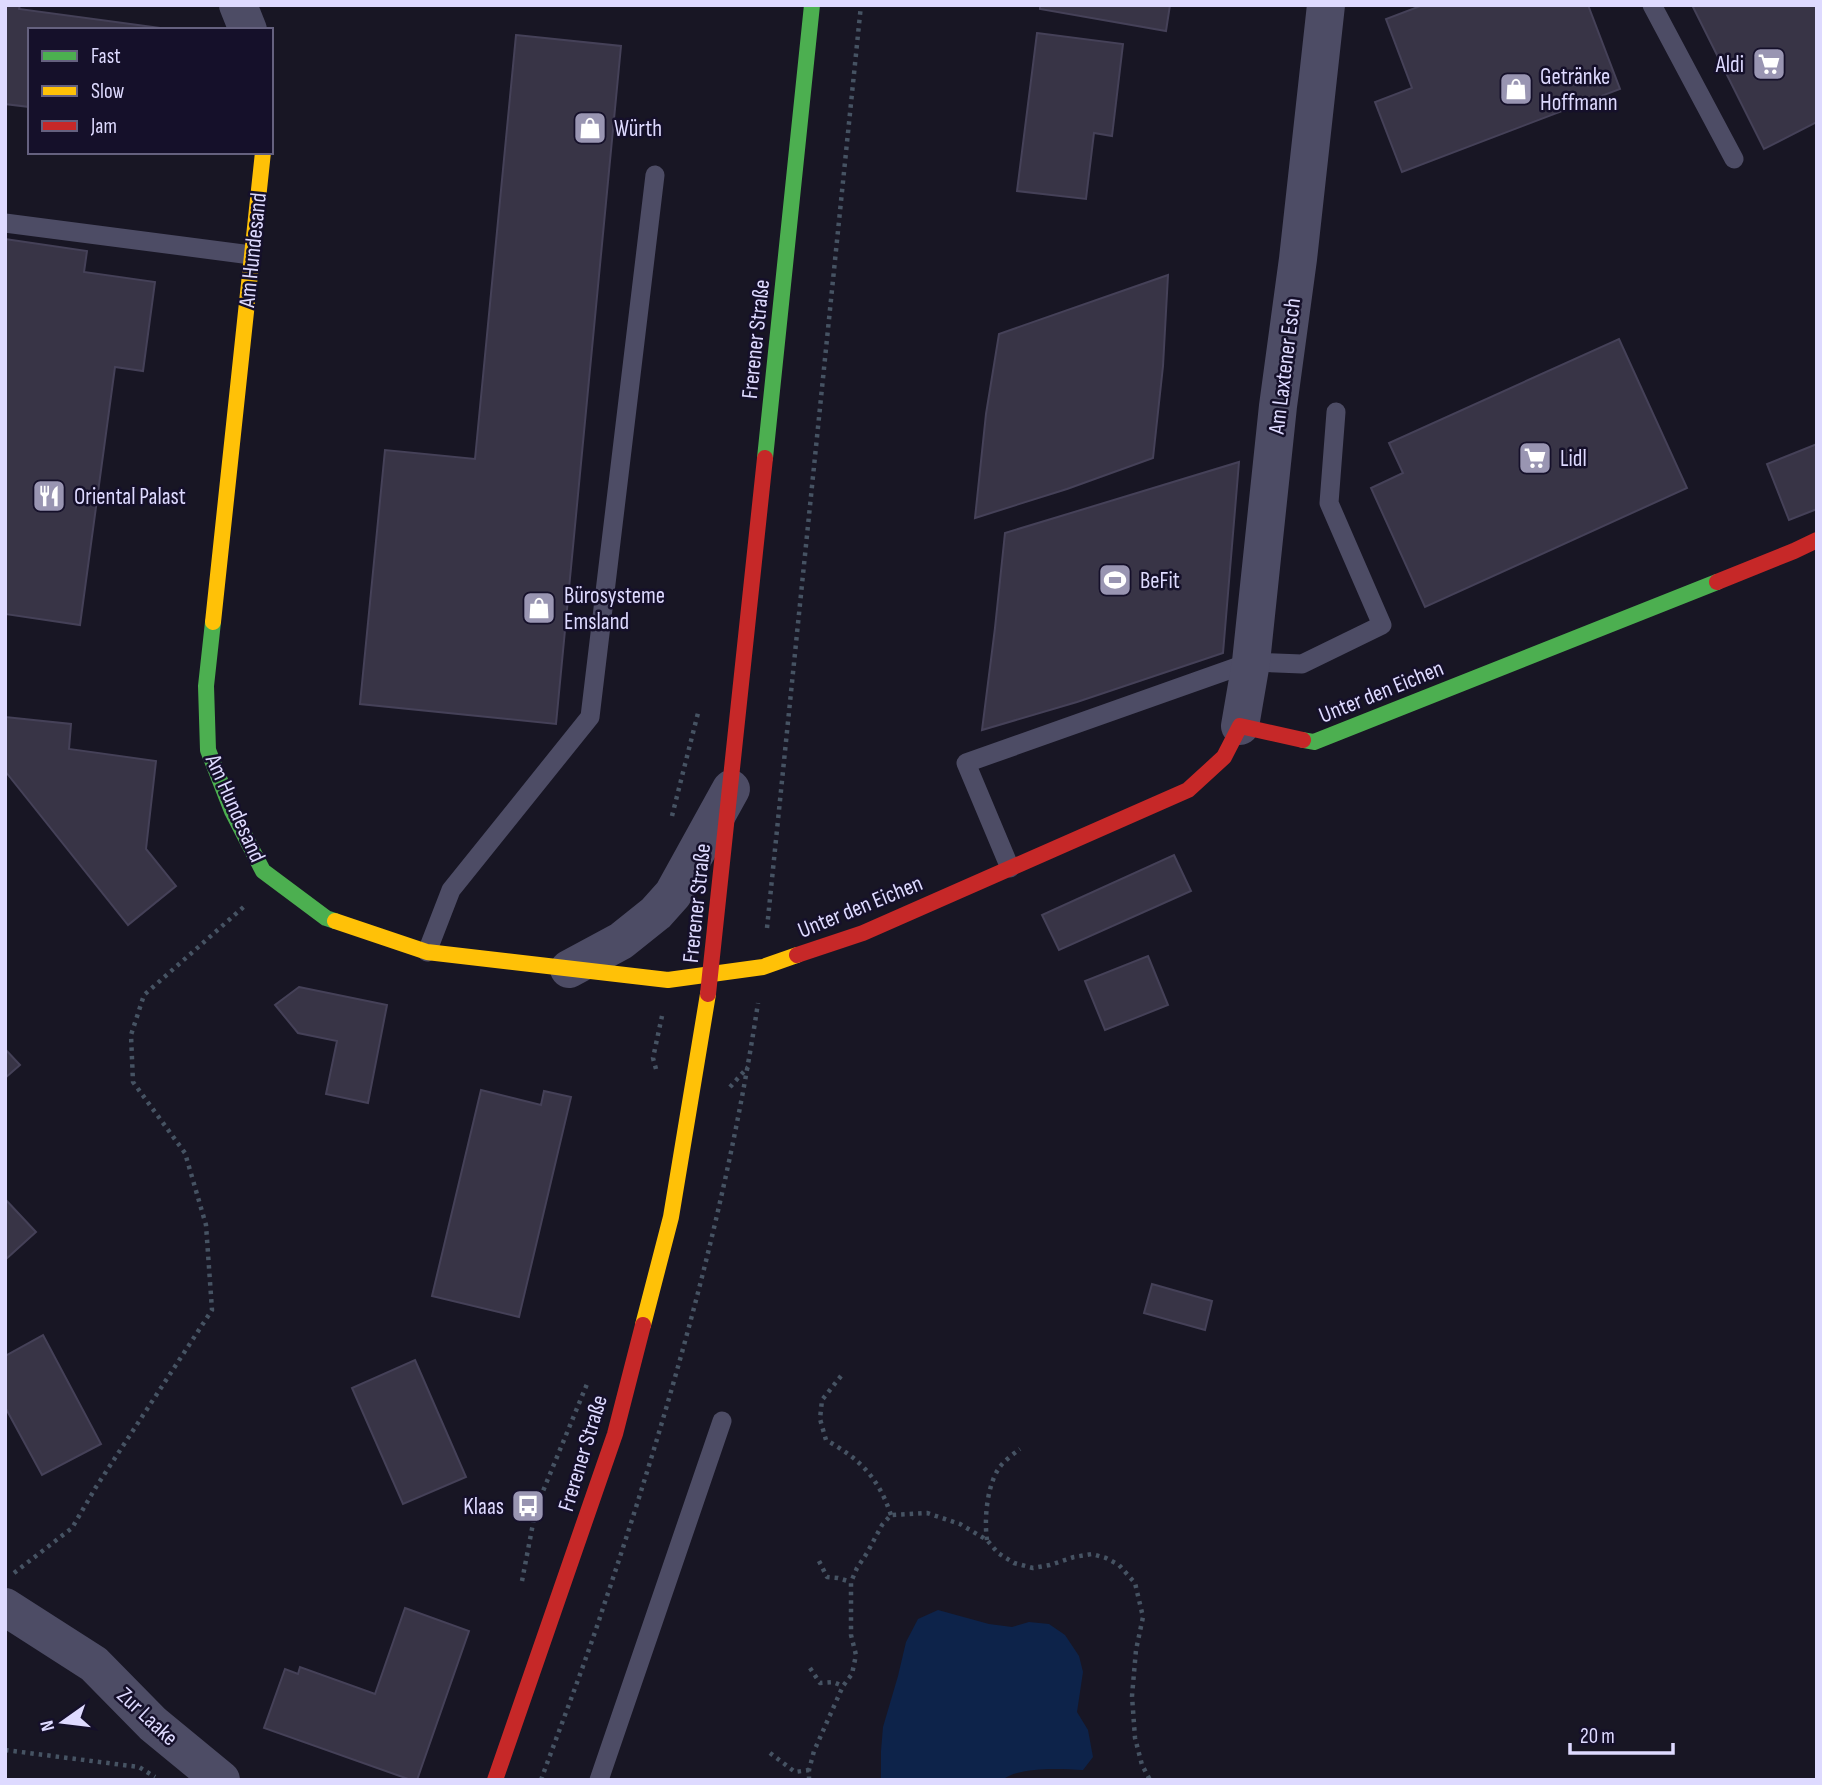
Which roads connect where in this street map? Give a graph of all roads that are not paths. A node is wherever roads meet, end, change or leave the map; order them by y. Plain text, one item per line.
1 (238, 5) edge
2 (812, 5) edge
3 (1326, 5) edge
4 (1652, 5) edge
5 (247, 28) edge
6 (263, 154) edge
7 (1734, 159) dead end
8 (655, 174) dead end
9 (5, 223) edge
10 (251, 255) junction
11 (1336, 411) dead end
12 (1817, 540) edge
13 (1251, 662) junction
14 (1240, 726) junction
15 (731, 789) junction
16 (1010, 868) junction
17 (427, 953) junction
18 (569, 969) junction
19 (711, 975) junction
20 (722, 1422) dead end
21 (5, 1607) edge
22 (221, 1780) edge
23 (495, 1780) edge
24 (599, 1780) edge

1 - 5 street
2 - 15 street, Frerener Straße
3 - 13 street, Am Laxtener Esch
4 - 7 lane
6 - 10 street, Am Hundesand
8 - 17 lane
9 - 10 lane
10 - 17 street, Am Hundesand
11 - 13 lane
12 - 14 street, Unter den Eichen
13 - 14 street, Am Laxtener Esch
13 - 16 lane
14 - 16 street, Unter den Eichen
15 - 18 street
15 - 19 street, Frerener Straße
16 - 19 street, Unter den Eichen
17 - 18 street, Am Hundesand
18 - 19 street, Am Hundesand
19 - 23 street, Frerener Straße
20 - 24 lane
21 - 22 street, Zur Laake

